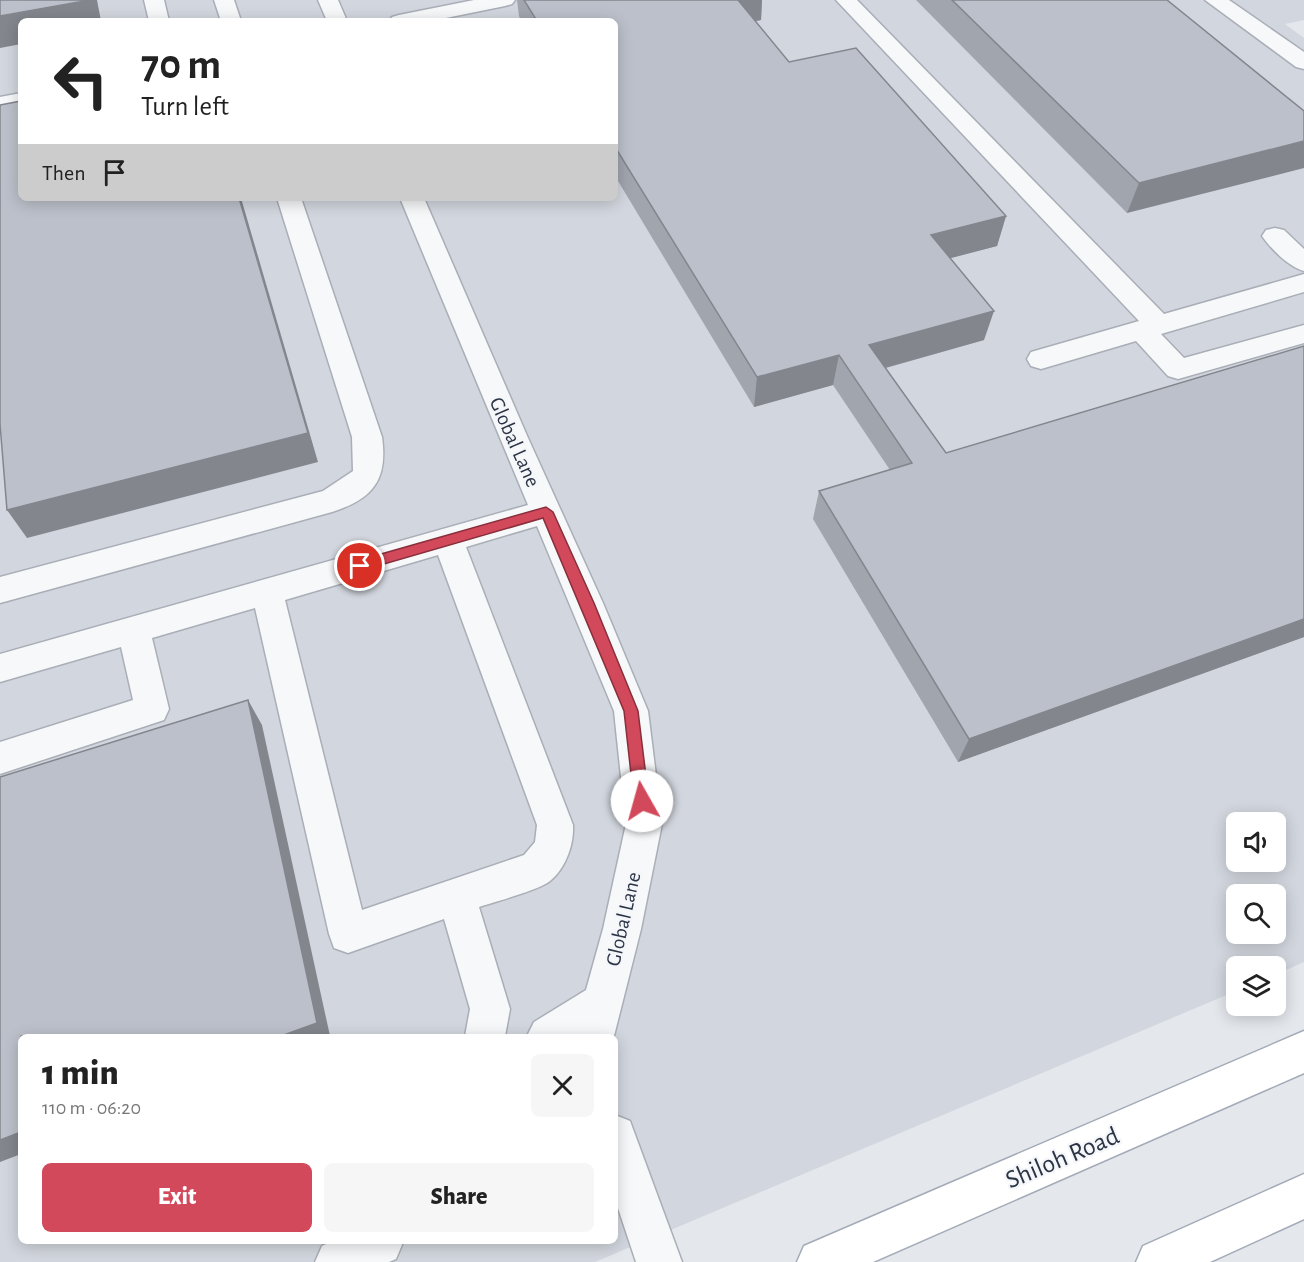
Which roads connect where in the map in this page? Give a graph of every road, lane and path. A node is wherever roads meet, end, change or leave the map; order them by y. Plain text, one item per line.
1 (154, 0) edge
2 (224, 0) edge
3 (328, 0) edge
4 (505, 0) edge
5 (846, 0) edge
6 (1215, 0) edge
7 (158, 18) edge
8 (230, 18) edge
9 (336, 18) edge
10 (414, 18) edge
11 (1304, 62) edge
12 (18, 101) edge
13 (0, 104) edge
14 (290, 201) edge
15 (413, 201) edge
16 (1275, 236) dead end
17 (1304, 263) edge
18 (1304, 283) edge
19 (1150, 328) junction
20 (1304, 334) edge
21 (1041, 359) dead end
22 (546, 512) junction
23 (448, 540) junction
24 (0, 590) edge
25 (267, 592) junction
26 (133, 630) junction
27 (0, 668) edge
28 (0, 758) edge
29 (457, 897) junction
30 (599, 1020) edge
31 (485, 1034) edge
32 (554, 1034) edge
33 (1304, 1052) edge
34 (618, 1145) edge
35 (1304, 1196) edge
36 (380, 1244) edge
37 (338, 1262) edge
38 (659, 1262) edge
39 (820, 1262) edge
40 (1159, 1262) edge

1 - 7 street
2 - 8 street
3 - 9 street
4 - 10 street
5 - 19 street
6 - 11 street
12 - 13 street
14 - 24 street
15 - 22 street, Global Lane
16 - 17 street
18 - 19 street
19 - 20 street
19 - 21 street
22 - 23 street
22 - 30 street, Global Lane
23 - 25 street
23 - 29 street
25 - 26 street
25 - 29 street
26 - 27 street
26 - 28 street
29 - 31 street
30 - 32 street
33 - 39 main road, Shiloh Road
34 - 38 street
35 - 40 main road
36 - 37 street

